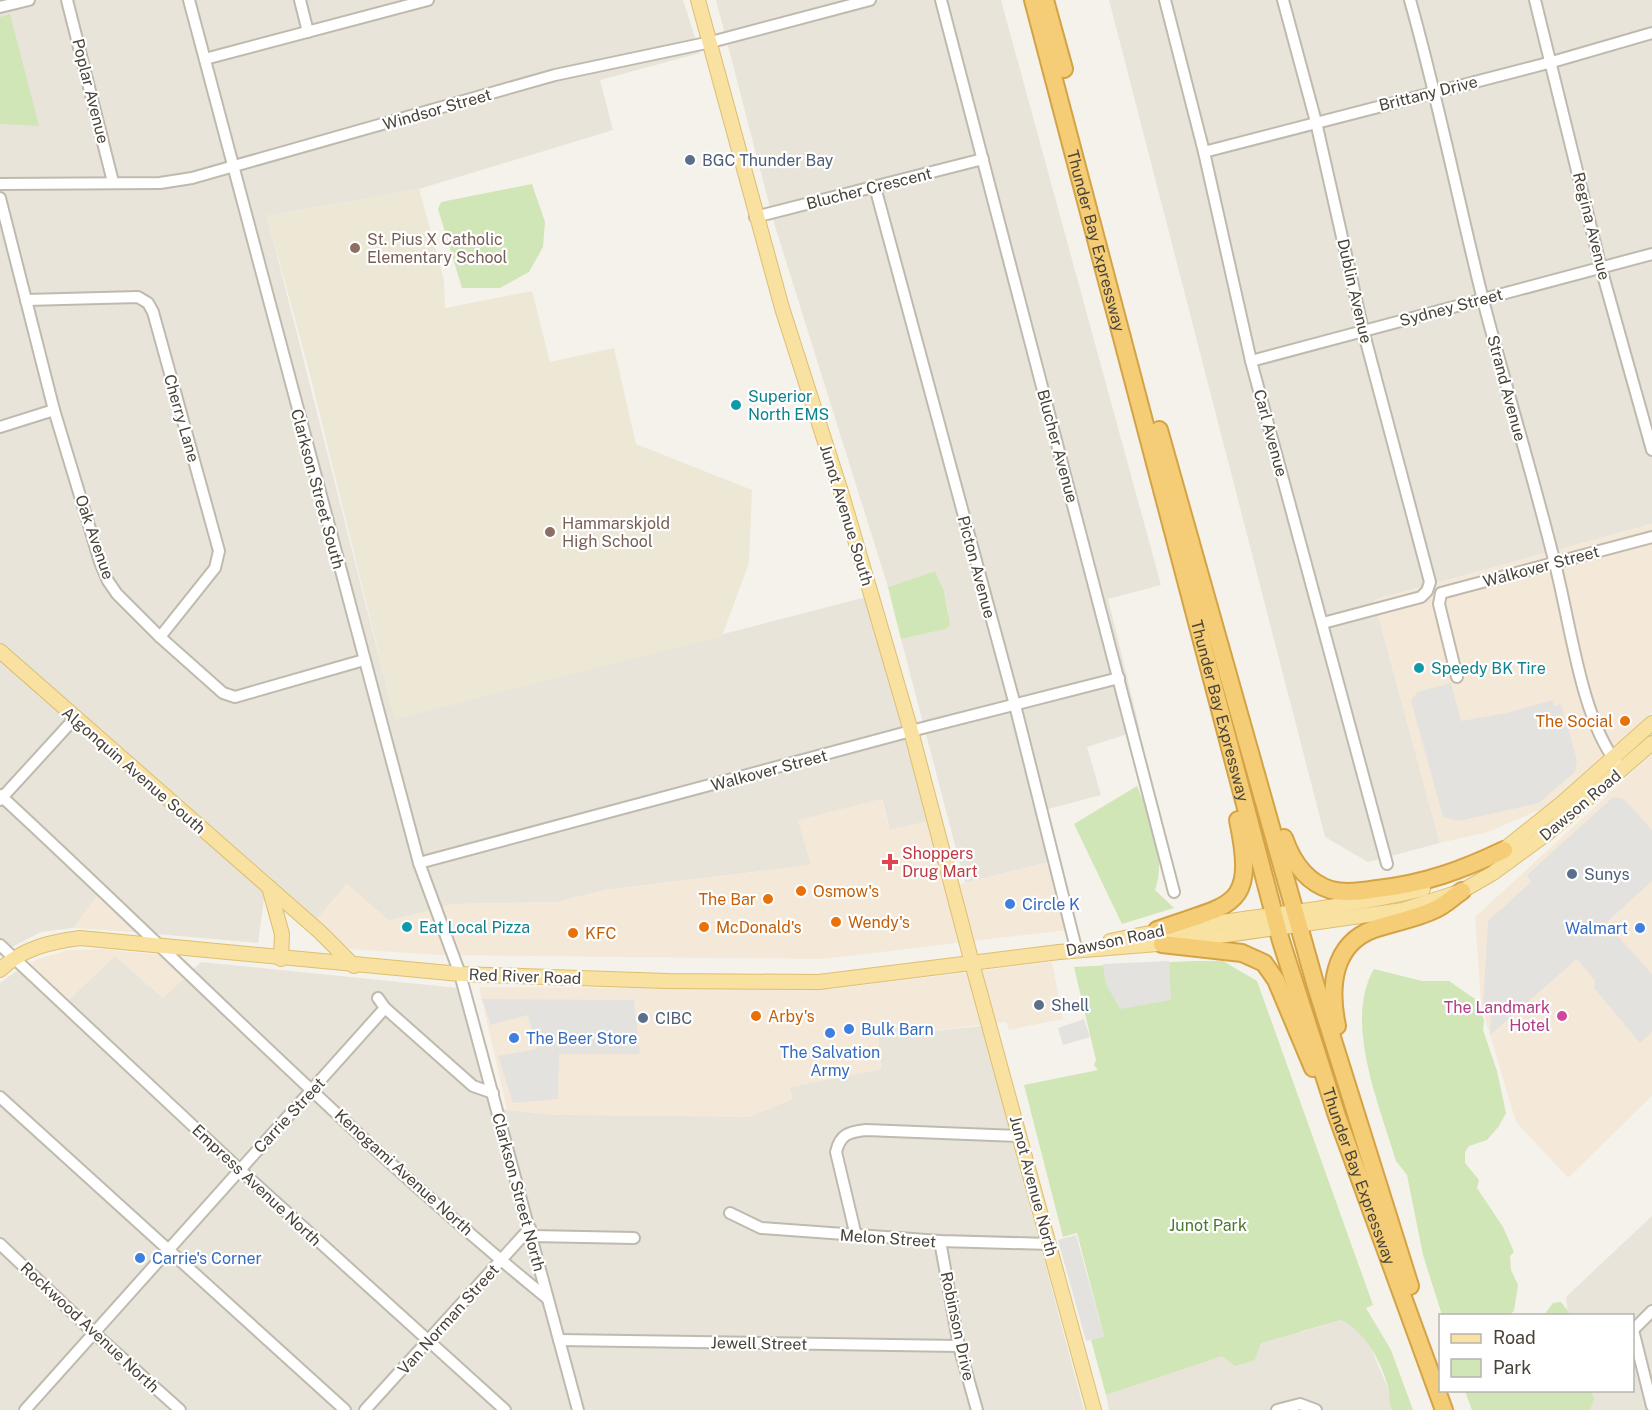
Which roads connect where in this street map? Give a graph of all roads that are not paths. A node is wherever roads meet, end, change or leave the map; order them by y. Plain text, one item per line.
1 (29, 0) edge
2 (67, 0) edge
3 (189, 0) edge
4 (300, 0) edge
5 (428, 0) edge
6 (698, 0) edge
7 (870, 0) edge
8 (941, 0) edge
9 (1033, 0) edge
10 (1046, 0) edge
11 (1165, 0) edge
12 (1283, 0) edge
13 (1410, 0) edge
14 (1535, 0) edge
15 (409, 2) edge
16 (831, 5) edge
17 (0, 7) edge
18 (308, 32) junction
19 (1652, 33) edge
20 (711, 42) junction
21 (205, 59) junction
22 (1552, 62) junction
23 (1436, 91) junction
24 (1316, 122) junction
25 (1204, 152) junction
26 (983, 159) junction
27 (233, 167) junction
28 (113, 182) junction
29 (0, 184) edge
30 (875, 188) junction
31 (0, 198) edge
32 (755, 217) junction
33 (1652, 254) edge
34 (1602, 268) junction
35 (1483, 299) junction
36 (26, 300) junction
37 (1363, 330) junction
38 (1251, 360) junction
39 (54, 410) junction
40 (0, 427) edge
41 (1652, 450) edge
42 (1652, 537) edge
43 (1555, 562) junction
44 (1323, 623) junction
45 (160, 637) junction
46 (0, 651) edge
47 (364, 660) junction
48 (1457, 677) dead end
49 (1119, 678) junction
50 (1015, 705) junction
51 (74, 719) junction
52 (1652, 723) edge
53 (1223, 725) junction
54 (1245, 728) junction
55 (911, 731) junction
56 (1652, 743) edge
57 (1618, 764) junction
58 (1, 798) edge
59 (1504, 850) junction
60 (419, 863) junction
61 (1387, 864) dead end
62 (269, 887) junction
63 (1462, 891) junction
64 (1174, 892) dead end
65 (1297, 920) junction
66 (1276, 922) junction
67 (1160, 937) junction
68 (0, 945) edge
69 (158, 946) junction
70 (1077, 948) junction
71 (1059, 952) junction
72 (13, 957) junction
73 (281, 959) junction
74 (972, 963) junction
75 (354, 966) junction
76 (0, 970) edge
77 (460, 974) junction
78 (378, 998) dead end
79 (385, 1008) junction
80 (312, 1090) junction
81 (493, 1093) junction
82 (0, 1097) edge
83 (1352, 1103) junction
84 (1337, 1116) junction
85 (1020, 1136) junction
86 (239, 1169) junction
87 (730, 1212) dead end
88 (531, 1232) junction
89 (856, 1236) junction
90 (634, 1238) dead end
91 (940, 1241) junction
92 (0, 1244) edge
93 (1050, 1244) junction
94 (168, 1251) junction
95 (501, 1261) junction
96 (547, 1298) junction
97 (1652, 1311) edge
98 (1634, 1329) edge
99 (93, 1332) junction
100 (1634, 1334) edge
101 (559, 1340) junction
102 (428, 1341) junction
103 (959, 1346) junction
104 (1439, 1368) edge
105 (1449, 1392) edge
106 (1652, 1406) edge
107 (25, 1410) edge
108 (180, 1410) edge
109 (345, 1410) edge
110 (365, 1410) edge
111 (505, 1410) edge
112 (578, 1410) edge
113 (977, 1410) edge
114 (1094, 1410) edge
115 (1277, 1410) edge
116 (1316, 1410) edge
117 (1444, 1410) edge
118 (1455, 1410) edge

1 - 17 street
2 - 28 street, Poplar Avenue
3 - 21 street, Clarkson Street South
4 - 18 street
5 - 15 street
6 - 20 main road, Junot Avenue South
7 - 16 street, Windsor Street
8 - 26 street, Blucher Avenue
9 - 53 highway, Thunder Bay Expressway
10 - 54 highway, Thunder Bay Expressway
11 - 25 street, Carl Avenue
12 - 24 street, Dublin Avenue
13 - 23 street, Strand Avenue
14 - 22 street, Regina Avenue
15 - 18 street
16 - 20 street, Windsor Street
18 - 21 street
19 - 22 street, Brittany Drive
20 - 27 street, Windsor Street
20 - 32 main road, Junot Avenue South
21 - 27 street, Clarkson Street South
22 - 23 street, Brittany Drive
22 - 34 street, Regina Avenue
23 - 24 street, Brittany Drive
23 - 35 street, Strand Avenue
24 - 25 street, Brittany Drive
24 - 37 street, Dublin Avenue
25 - 38 street, Carl Avenue
26 - 30 street, Blucher Crescent
26 - 49 street, Blucher Avenue
27 - 28 street, Windsor Street
27 - 47 street, Clarkson Street South
28 - 29 street, Windsor Street
30 - 32 street, Blucher Crescent
30 - 50 street, Picton Avenue
31 - 36 street, Oak Avenue
32 - 55 main road, Junot Avenue South
33 - 34 street, Sydney Street
34 - 35 street, Sydney Street
34 - 41 street, Regina Avenue
35 - 37 street, Sydney Street
35 - 43 street, Strand Avenue
36 - 39 street, Oak Avenue
36 - 45 street, Cherry Lane
37 - 38 street, Sydney Street
37 - 44 street, Dublin Avenue
38 - 44 street, Carl Avenue
39 - 40 street
39 - 45 street, Oak Avenue
42 - 43 street, Walkover Street
43 - 48 street, Walkover Street
43 - 57 street, Strand Avenue
44 - 61 street, Carl Avenue
45 - 47 street, Oak Avenue
46 - 51 main road, Algonquin Avenue South
47 - 60 street, Clarkson Street South
49 - 50 street, Walkover Street
49 - 64 street, Blucher Avenue
50 - 55 street, Walkover Street
50 - 70 street, Picton Avenue
51 - 58 street
51 - 62 main road, Algonquin Avenue South
52 - 57 main road, Dawson Road
53 - 66 highway, Thunder Bay Expressway
53 - 67 highway
54 - 59 highway
54 - 65 highway, Thunder Bay Expressway
55 - 60 street, Walkover Street
55 - 74 main road, Junot Avenue South
56 - 57 main road, Dawson Road
57 - 59 main road, Dawson Road
57 - 63 main road, Dawson Road
58 - 69 street, Kenogami Avenue North
59 - 65 main road, Dawson Road
60 - 77 street, Clarkson Street South
62 - 73 main road
62 - 75 main road, Algonquin Avenue South
63 - 65 main road, Dawson Road
63 - 83 highway
65 - 66 main road, Dawson Road
65 - 83 highway, Thunder Bay Expressway
66 - 67 main road, Dawson Road
66 - 84 highway, Thunder Bay Expressway
67 - 70 main road, Dawson Road
67 - 71 main road, Dawson Road
67 - 84 highway
68 - 72 street, Empress Avenue North
69 - 72 main road, Red River Road
69 - 73 main road, Red River Road
69 - 80 street, Kenogami Avenue North
70 - 71 main road, Dawson Road
71 - 74 main road, Red River Road
72 - 76 main road, Red River Road
72 - 86 street, Empress Avenue North
73 - 75 main road, Red River Road
74 - 77 main road, Red River Road
74 - 85 main road, Junot Avenue North
75 - 77 main road, Red River Road
77 - 81 street, Clarkson Street North
78 - 79 street
79 - 80 street, Carrie Street
79 - 81 street
80 - 86 street, Carrie Street
80 - 95 street, Kenogami Avenue North
81 - 88 street, Clarkson Street North
82 - 94 street
83 - 104 highway, Thunder Bay Expressway
84 - 117 highway, Thunder Bay Expressway
85 - 89 street
85 - 93 main road, Junot Avenue North
86 - 94 street, Carrie Street
86 - 102 street, Empress Avenue North
87 - 89 street, Melon Street
88 - 90 street
88 - 95 street, Van Norman Street
88 - 96 street, Clarkson Street North
89 - 91 street, Melon Street
91 - 93 street, Melon Street
91 - 103 street, Robinson Drive
92 - 99 street, Rockwood Avenue North
93 - 114 main road, Junot Avenue North
94 - 99 street, Carrie Street
94 - 109 street
95 - 96 street, Kenogami Avenue North
95 - 102 street, Van Norman Street
96 - 101 street, Clarkson Street North
97 - 98 street
99 - 107 street, Carrie Street
99 - 108 street, Rockwood Avenue North
100 - 106 street
101 - 103 street, Jewell Street
101 - 112 street, Clarkson Street North
102 - 110 street, Van Norman Street
102 - 111 street, Empress Avenue North
103 - 113 street, Robinson Drive
105 - 118 highway
115 - 116 street

